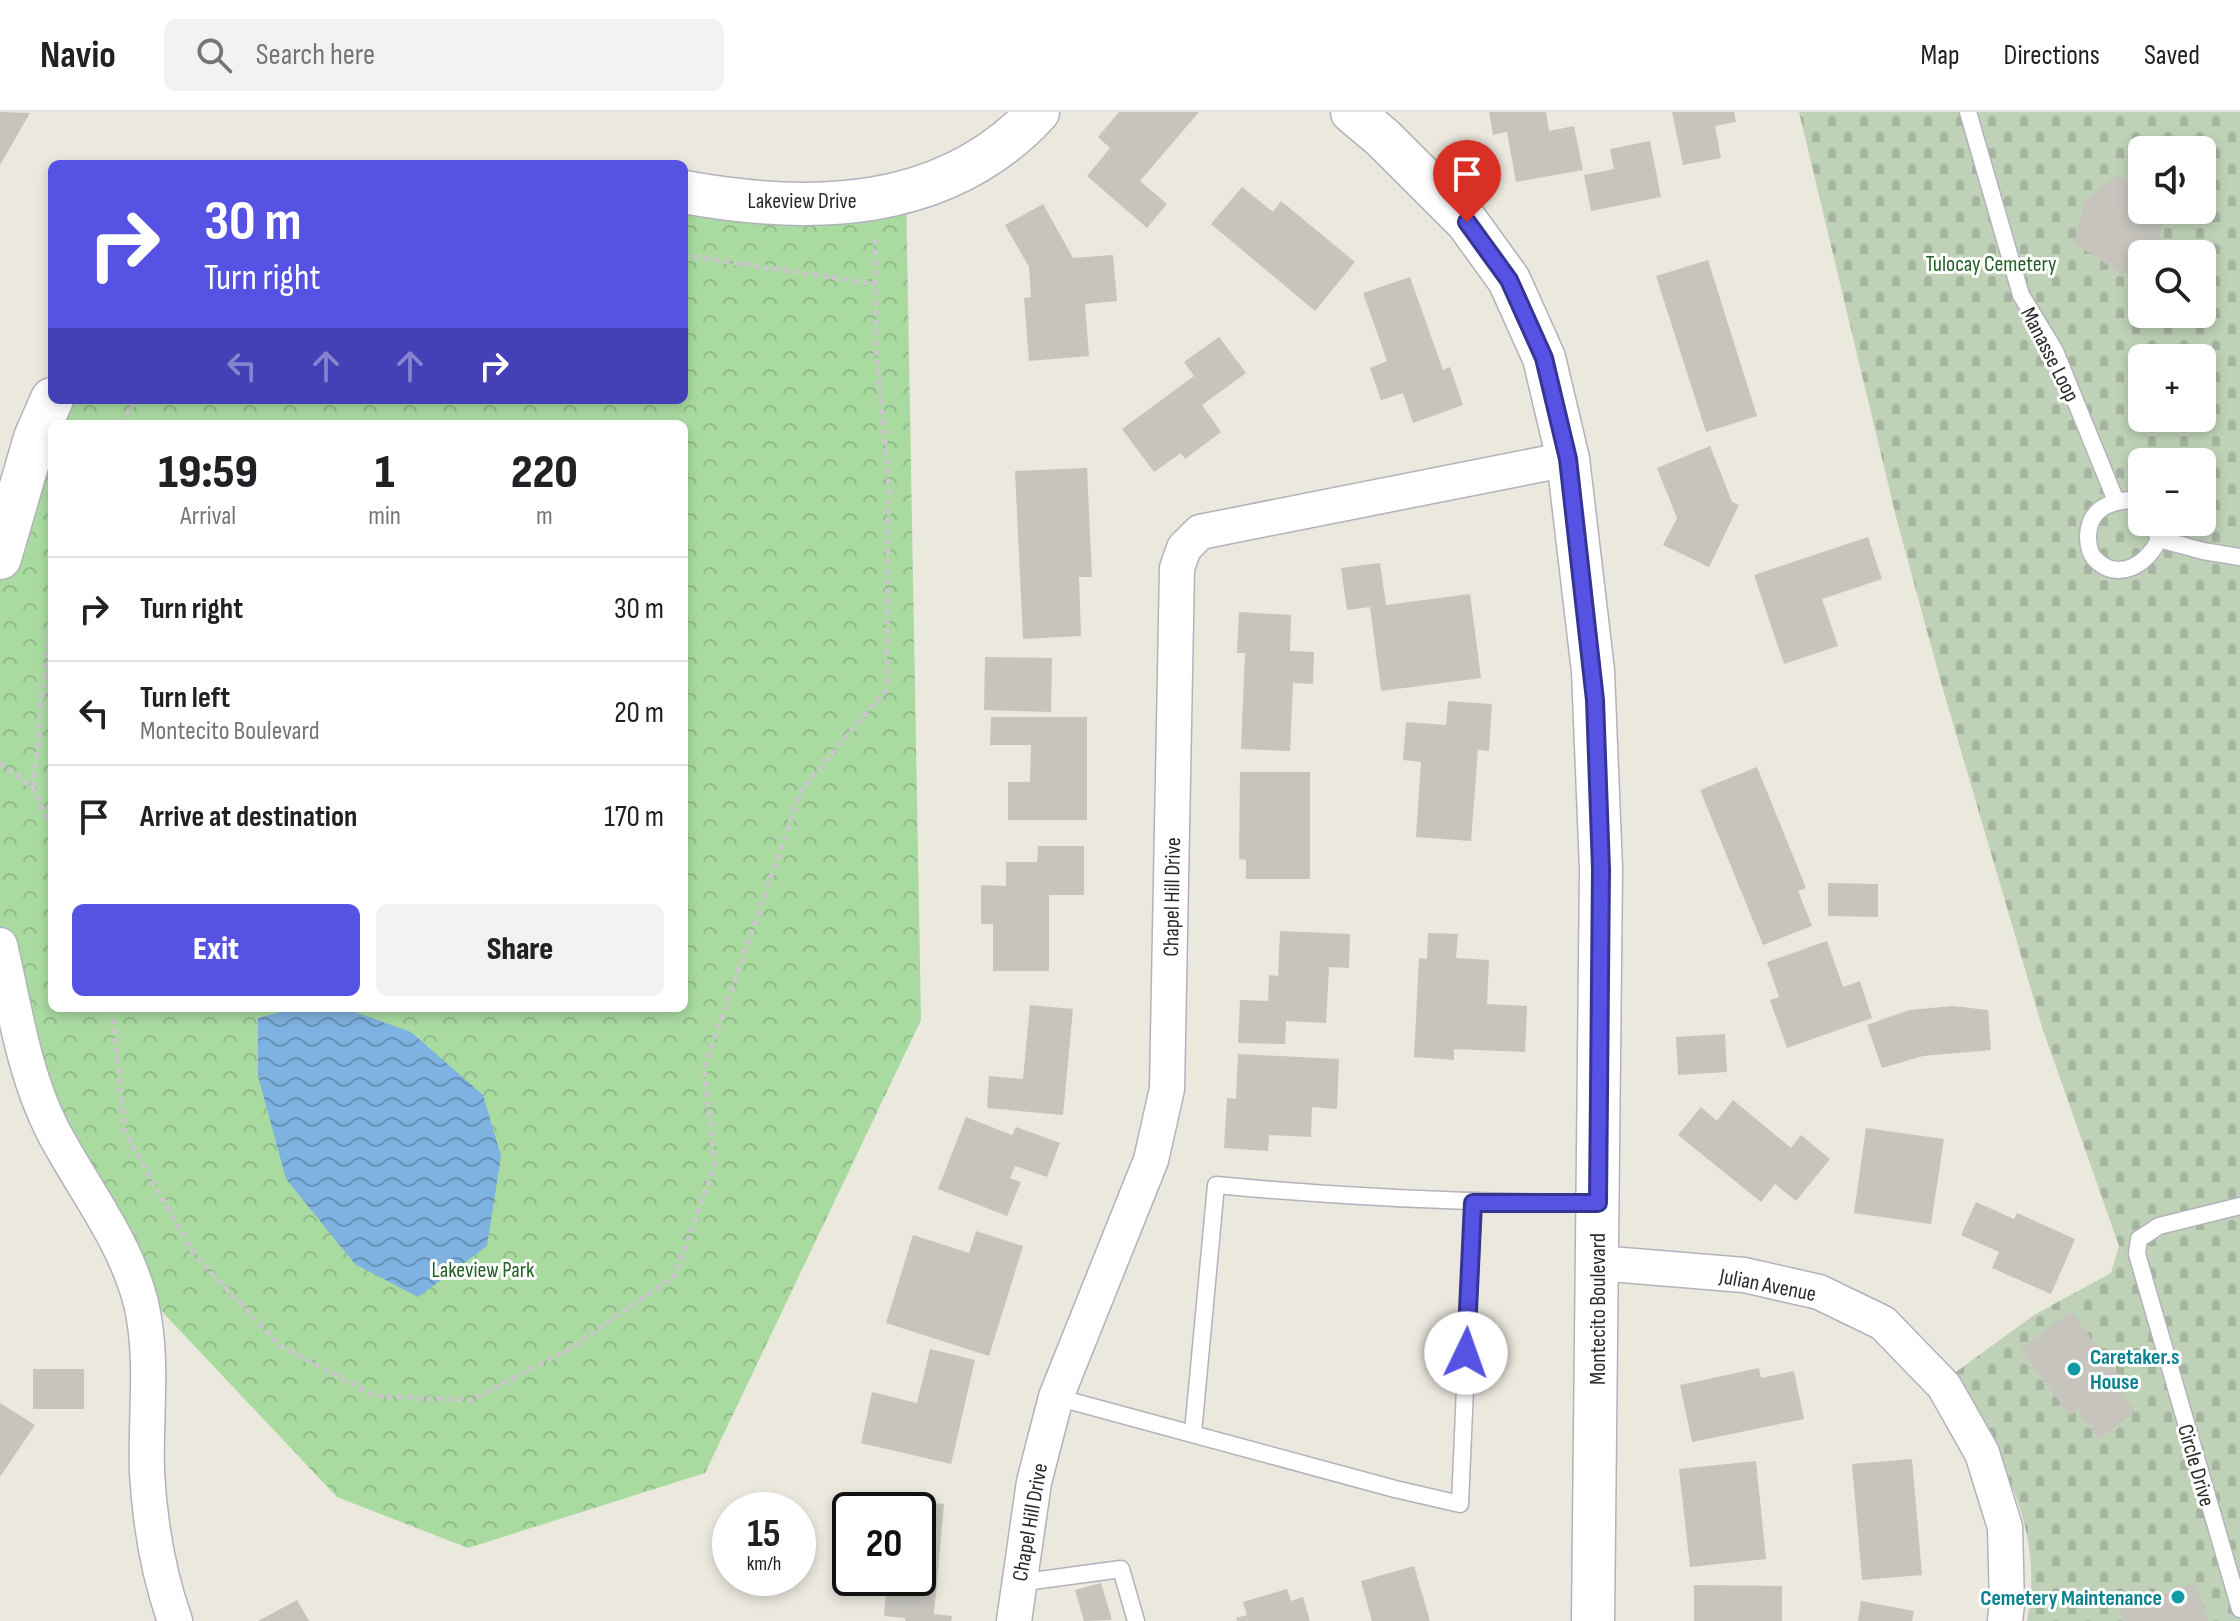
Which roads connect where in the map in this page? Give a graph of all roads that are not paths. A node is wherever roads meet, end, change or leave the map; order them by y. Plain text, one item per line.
1 (1038, 112) edge
2 (1352, 112) edge
3 (1968, 112) edge
4 (688, 192) edge
5 (50, 404) edge
6 (1568, 459) junction
7 (2128, 500) edge
8 (2116, 501) junction
9 (2158, 536) edge
10 (2159, 539) junction
11 (0, 554) edge
12 (2240, 557) edge
13 (0, 945) edge
14 (1473, 1203) junction
15 (1598, 1203) junction
16 (2240, 1206) edge
17 (1598, 1263) junction
18 (1056, 1397) junction
19 (1193, 1433) junction
20 (1018, 1583) junction
21 (2239, 1600) edge
22 (175, 1621) edge
23 (1014, 1621) edge
24 (1136, 1621) edge
25 (1593, 1621) edge
26 (2005, 1621) edge

1 - 4 street, Lakeview Drive
2 - 6 street, Montecito Boulevard
3 - 8 lane, Manasse Loop
5 - 11 street
6 - 15 street, Montecito Boulevard
6 - 18 street, Chapel Hill Drive
7 - 8 lane
8 - 10 lane
9 - 10 lane
10 - 12 lane
13 - 22 street
14 - 15 lane
14 - 19 lane
14 - 19 lane
15 - 17 street, Montecito Boulevard
16 - 21 lane, Circle Drive
17 - 25 street, Montecito Boulevard
17 - 26 street, Julian Avenue
18 - 19 lane
18 - 20 street, Chapel Hill Drive
20 - 23 street, Chapel Hill Drive
20 - 24 lane

